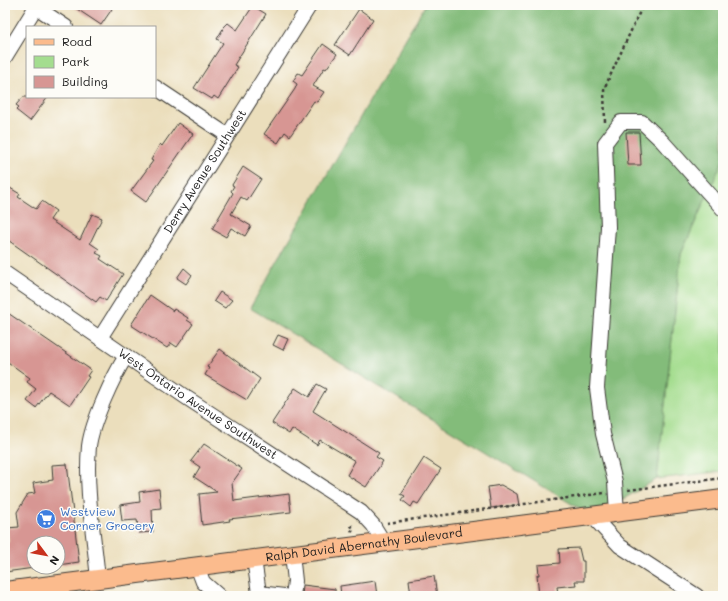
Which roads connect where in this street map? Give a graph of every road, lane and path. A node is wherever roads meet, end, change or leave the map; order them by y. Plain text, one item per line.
1 (310, 5) edge
2 (643, 5) edge
3 (36, 6) edge
4 (65, 26) edge
5 (5, 57) edge
6 (156, 88) edge
7 (227, 135) junction
8 (605, 143) junction
9 (723, 209) edge
10 (5, 274) edge
11 (100, 338) junction
12 (126, 356) junction
13 (723, 478) edge
14 (622, 490) dead end
15 (609, 492) dead end
16 (723, 499) edge
17 (617, 513) junction
18 (593, 517) junction
19 (391, 523) dead end
20 (354, 526) dead end
21 (351, 530) dead end
22 (384, 541) junction
23 (292, 554) junction
24 (254, 559) junction
25 (197, 566) junction
26 (98, 579) junction
27 (5, 591) edge
28 (258, 595) edge
29 (219, 596) edge
30 (284, 596) edge
31 (293, 596) edge
32 (697, 596) edge

1 - 7 street, Derry Avenue Southwest
2 - 8 path
3 - 4 street
3 - 5 street
6 - 7 street
7 - 11 street, Derry Avenue Southwest
8 - 9 street
8 - 17 street
10 - 11 street, West Ontario Avenue Southwest
11 - 12 street, West Ontario Avenue Southwest
12 - 22 street, West Ontario Avenue Southwest
12 - 26 street
13 - 14 path
15 - 19 path
16 - 17 main road, Ralph David Abernathy Boulevard
17 - 18 main road, Ralph David Abernathy Boulevard
18 - 22 main road, Ralph David Abernathy Boulevard
18 - 32 street
20 - 21 path
22 - 23 main road, Ralph David Abernathy Boulevard
23 - 24 main road, Ralph David Abernathy Boulevard
23 - 31 street
24 - 25 main road, Ralph David Abernathy Boulevard
24 - 28 street
25 - 26 main road, Ralph David Abernathy Boulevard
25 - 29 street
26 - 27 main road, Ralph David Abernathy Boulevard
28 - 30 street

